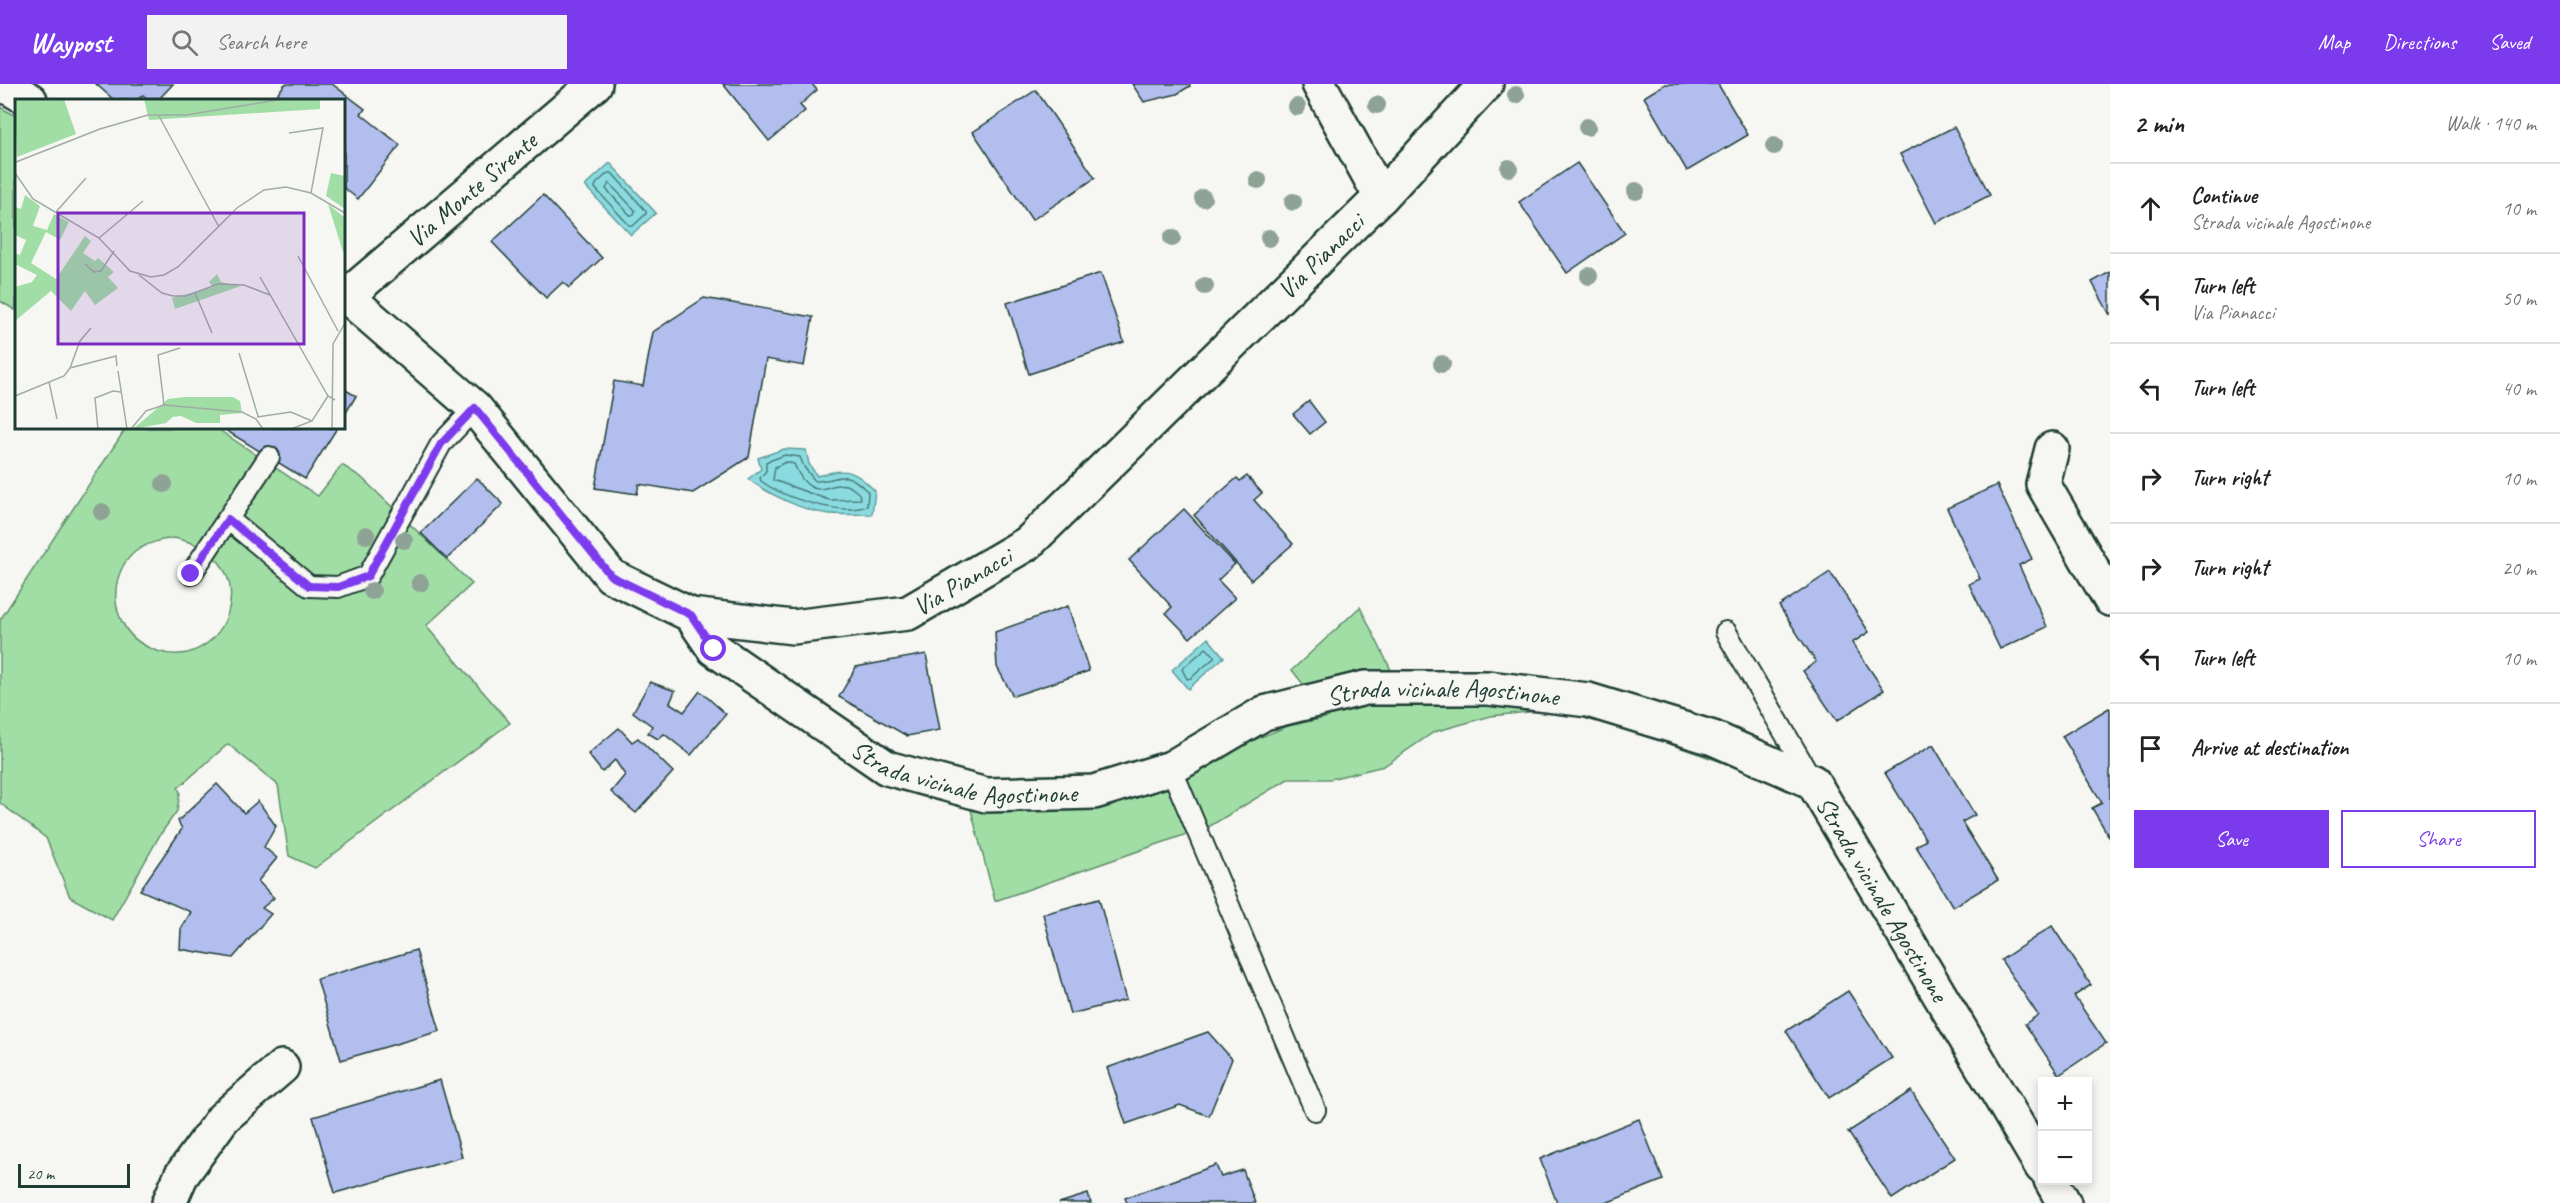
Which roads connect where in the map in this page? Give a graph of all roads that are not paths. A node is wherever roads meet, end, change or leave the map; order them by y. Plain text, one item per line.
1 (3, 84) edge
2 (596, 84) edge
3 (1319, 84) edge
4 (1486, 84) edge
5 (28, 99) edge
6 (1381, 197) junction
7 (345, 295) edge
8 (475, 408) junction
9 (2052, 449) dead end
10 (269, 457) dead end
11 (228, 519) junction
12 (191, 574) dead end
13 (2110, 599) edge
14 (691, 615) junction
15 (1726, 632) dead end
16 (1171, 768) junction
17 (1814, 782) junction
18 (282, 1067) dead end
19 (1315, 1110) dead end
20 (2038, 1159) edge
21 (2054, 1185) edge
22 (169, 1203) edge
23 (2064, 1203) edge

1 - 5 street
2 - 7 street, Via Monte Sirente
3 - 6 street
4 - 6 street, Via Pianacci
6 - 14 street, Via Pianacci
7 - 8 street, Via Pianacci
8 - 11 lane
8 - 14 street, Via Pianacci
9 - 13 street
10 - 11 lane
11 - 12 lane
14 - 16 street, Strada vicinale Agostinone
15 - 17 lane
16 - 17 street, Strada vicinale Agostinone
16 - 19 lane
17 - 20 street, Strada vicinale Agostinone
18 - 22 street
21 - 23 street

